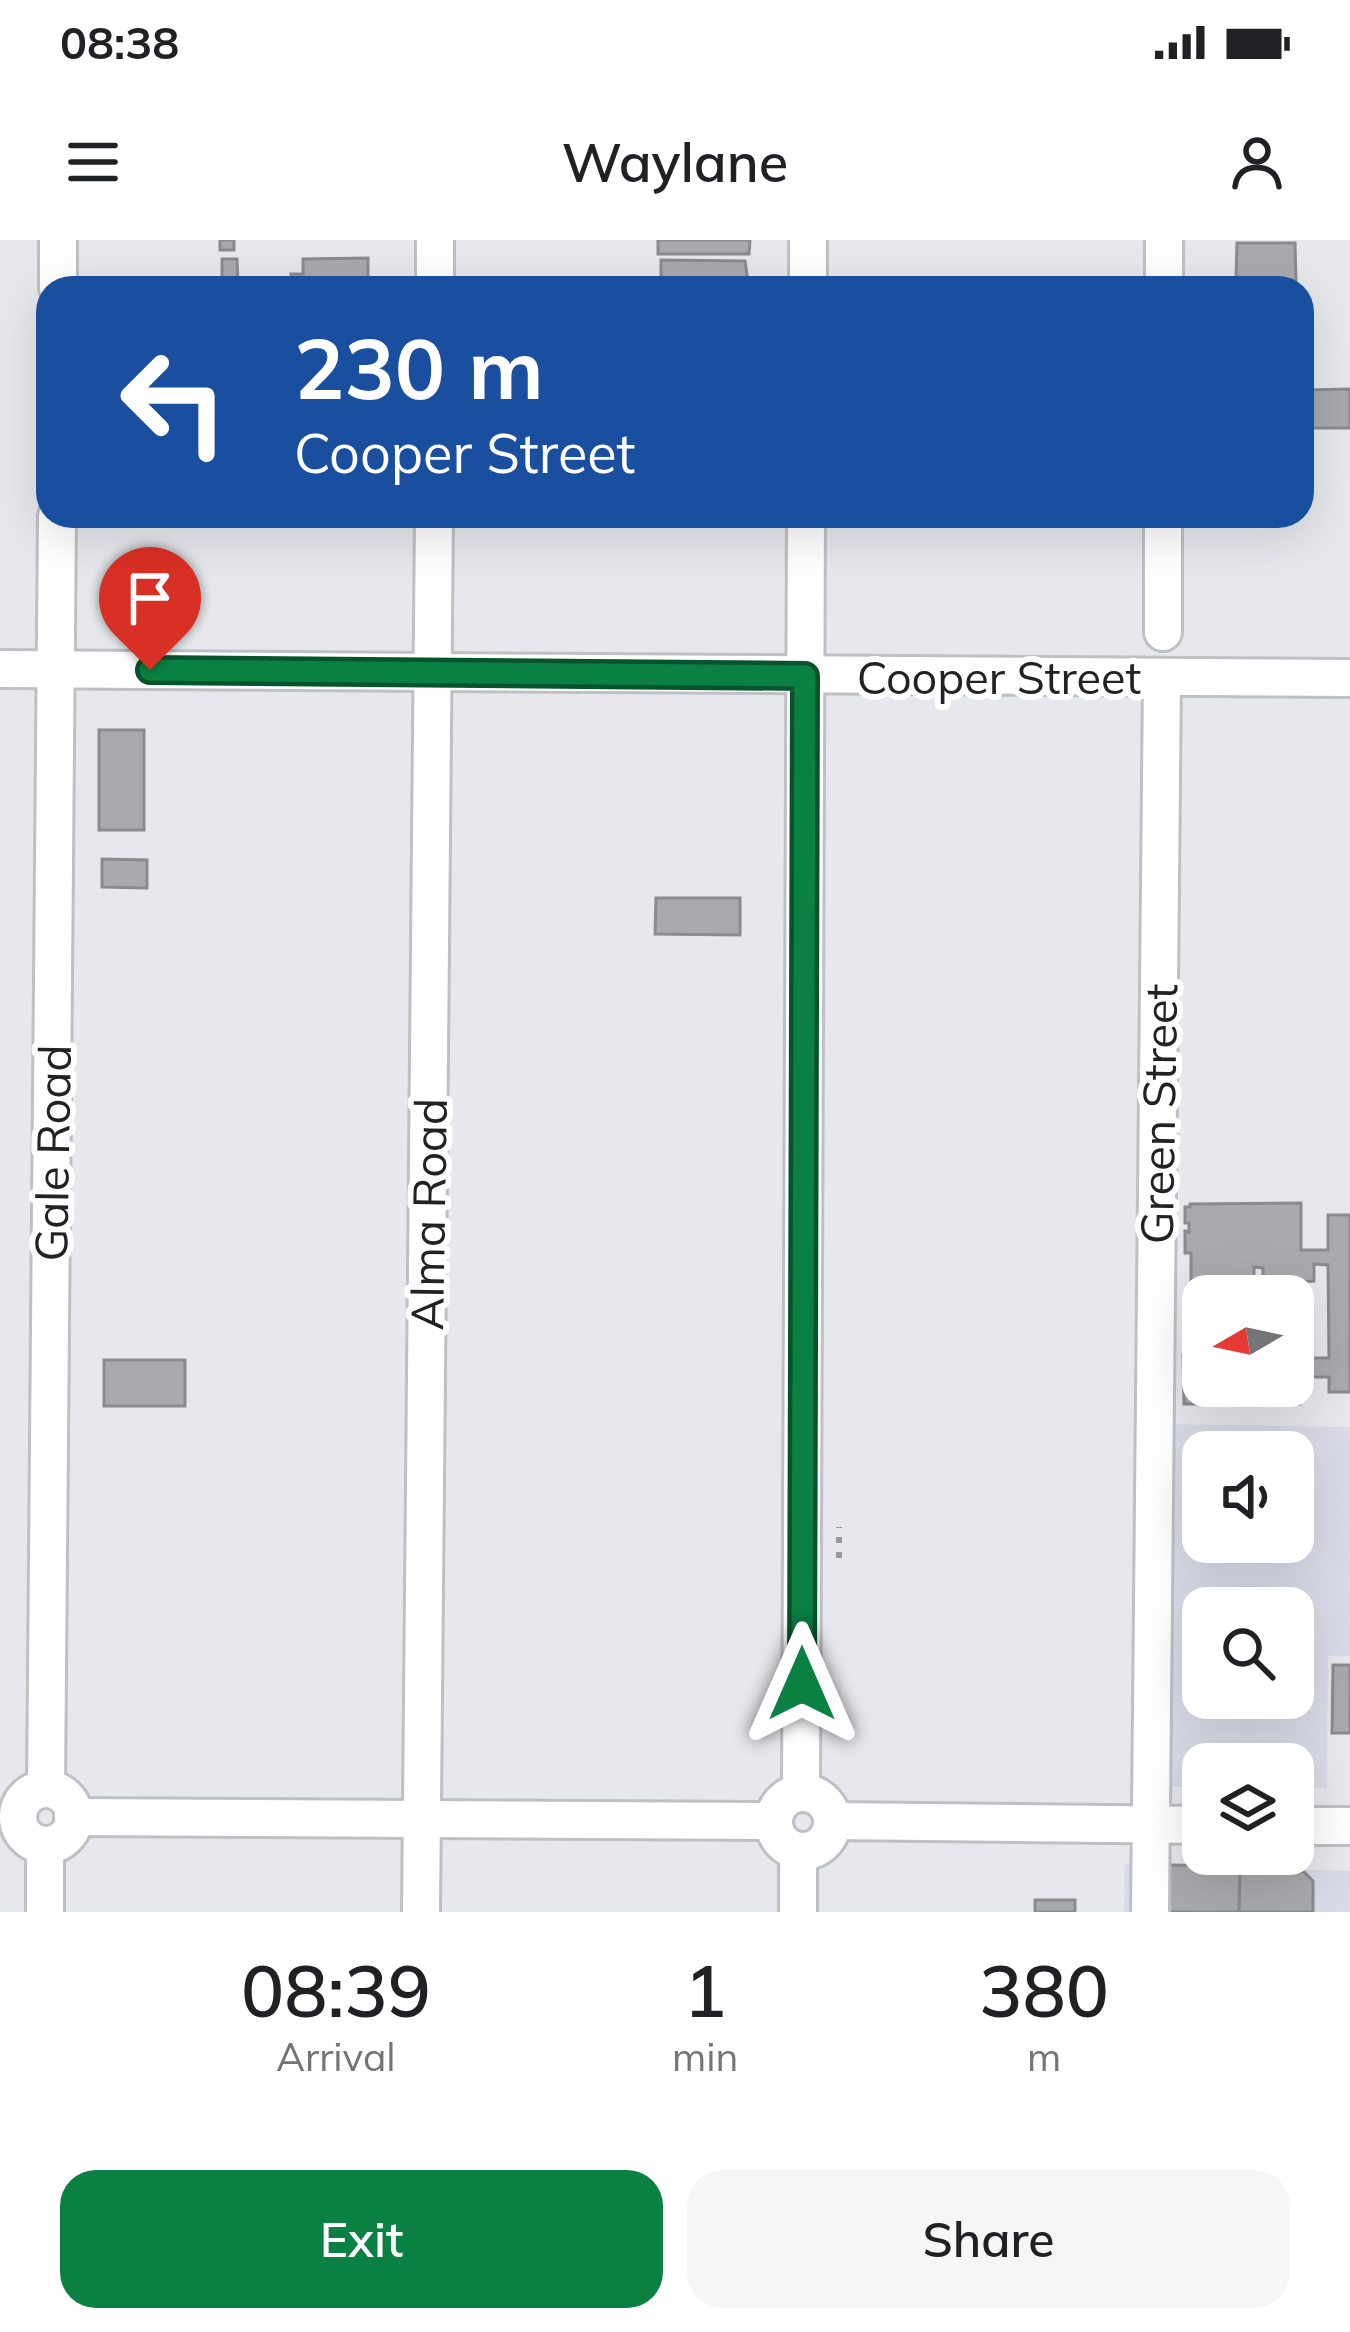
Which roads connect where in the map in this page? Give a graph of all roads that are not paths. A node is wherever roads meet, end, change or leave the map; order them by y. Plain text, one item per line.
1 (58, 240) edge
2 (435, 240) edge
3 (808, 240) edge
4 (1164, 240) edge
5 (58, 276) edge
6 (435, 276) edge
7 (808, 276) edge
8 (1164, 276) edge
9 (57, 528) edge
10 (434, 528) edge
11 (806, 528) edge
12 (1163, 528) edge
13 (1163, 632) dead end
14 (0, 669) edge
15 (56, 669) junction
16 (433, 673) junction
17 (805, 676) junction
18 (1162, 677) junction
19 (1350, 678) edge
20 (46, 1789) junction
21 (801, 1792) junction
22 (9, 1816) edge
23 (73, 1817) junction
24 (421, 1819) junction
25 (773, 1821) junction
26 (832, 1821) junction
27 (1151, 1825) junction
28 (1182, 1825) edge
29 (1314, 1826) edge
30 (1350, 1826) edge
31 (45, 1845) junction
32 (803, 1852) junction
33 (45, 1912) edge
34 (421, 1912) edge
35 (798, 1912) edge
36 (1150, 1912) edge

1 - 5 street
2 - 6 street
3 - 7 street
4 - 8 street
9 - 15 street, Gale Road
10 - 16 street, Alma Road
11 - 17 street
12 - 13 street
14 - 15 street, Cooper Street
15 - 16 street, Cooper Street
15 - 20 street, Gale Road
16 - 17 street, Cooper Street
16 - 24 street, Alma Road
17 - 18 street, Cooper Street
17 - 21 street
18 - 19 street, Cooper Street
18 - 27 street, Green Street
20 - 22 street
20 - 23 street
21 - 25 street
21 - 26 street
22 - 31 street
23 - 24 street
23 - 31 street
24 - 25 street
24 - 34 street, Alma Road
25 - 32 street
26 - 27 street
26 - 32 street
27 - 28 street
27 - 36 street, Green Street
29 - 30 street
31 - 33 street
32 - 35 street

